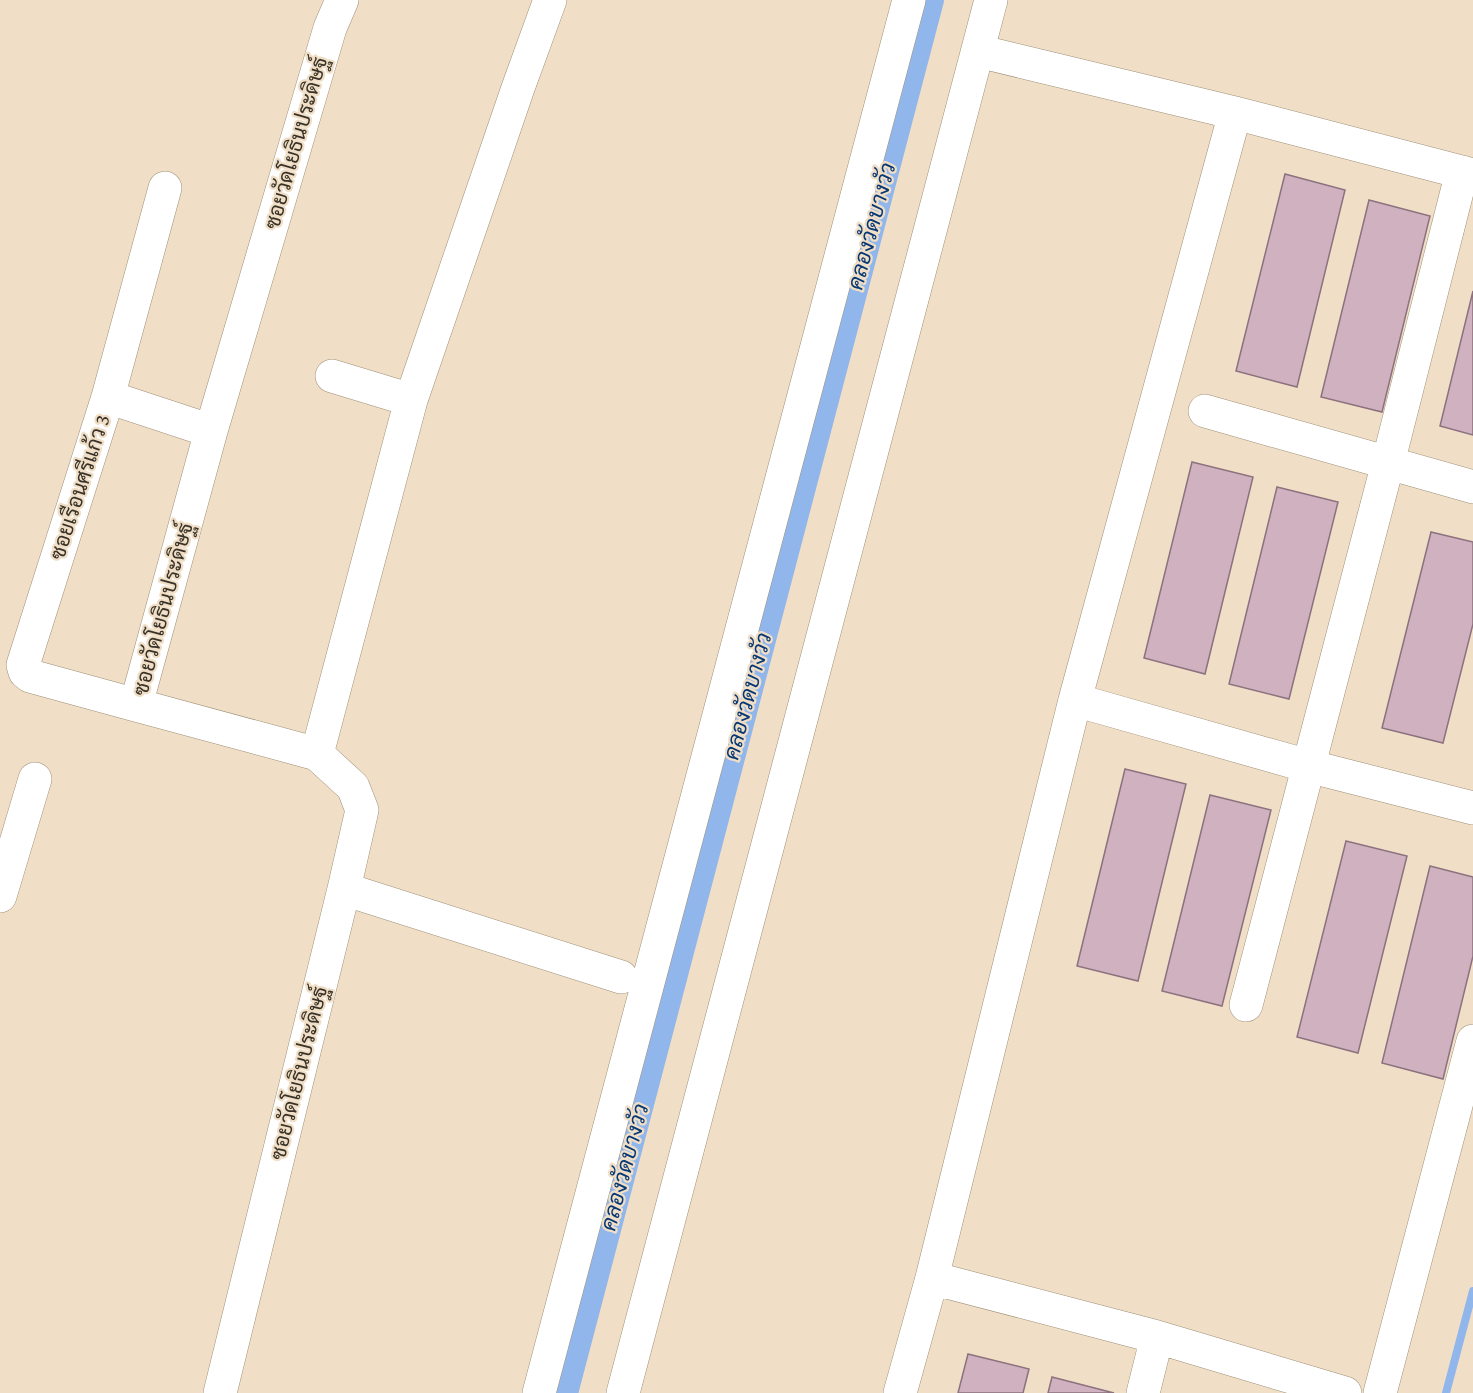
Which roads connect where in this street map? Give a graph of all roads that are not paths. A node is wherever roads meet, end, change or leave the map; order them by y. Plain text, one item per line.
1 (342, 0) edge
2 (550, 0) edge
3 (909, 0) edge
4 (992, 0) edge
5 (978, 51) junction
6 (1236, 113) junction
7 (1467, 173) edge
8 (165, 188) dead end
9 (332, 376) dead end
10 (108, 397) junction
11 (411, 400) junction
12 (1205, 411) dead end
13 (211, 431) junction
14 (1388, 463) junction
15 (1473, 487) edge
16 (1075, 700) junction
17 (136, 705) junction
18 (317, 754) junction
19 (1308, 766) junction
20 (35, 779) dead end
21 (1473, 808) edge
22 (344, 889) junction
23 (0, 896) edge
24 (621, 977) dead end
25 (1246, 1005) dead end
26 (1473, 1041) edge
27 (1464, 1112) edge
28 (932, 1278) junction
29 (1157, 1337) junction
30 (220, 1393) edge
31 (539, 1393) edge
32 (623, 1393) edge
33 (900, 1393) edge
34 (1143, 1393) edge
35 (1345, 1393) edge
36 (1380, 1393) edge

1 - 13 street, ซอยวัดโยธินประดิษฐ์
2 - 11 street
3 - 31 street
4 - 5 street
5 - 6 street
5 - 32 street
6 - 7 street
6 - 16 street
7 - 14 street
8 - 10 street, ซอยเรือนศรีแก้ว 3
9 - 11 street
10 - 13 street
10 - 17 street, ซอยเรือนศรีแก้ว 3
11 - 18 street
12 - 14 street
13 - 17 street, ซอยวัดโยธินประดิษฐ์
14 - 15 street
14 - 19 street
16 - 19 street
16 - 28 street
17 - 18 street, ซอยวัดโยธินประดิษฐ์
18 - 22 street, ซอยวัดโยธินประดิษฐ์
19 - 21 street
19 - 25 street
20 - 23 street
22 - 24 street
22 - 30 street, ซอยวัดโยธินประดิษฐ์
26 - 27 street
27 - 36 street
28 - 29 street
28 - 33 street
29 - 34 street
29 - 35 street

